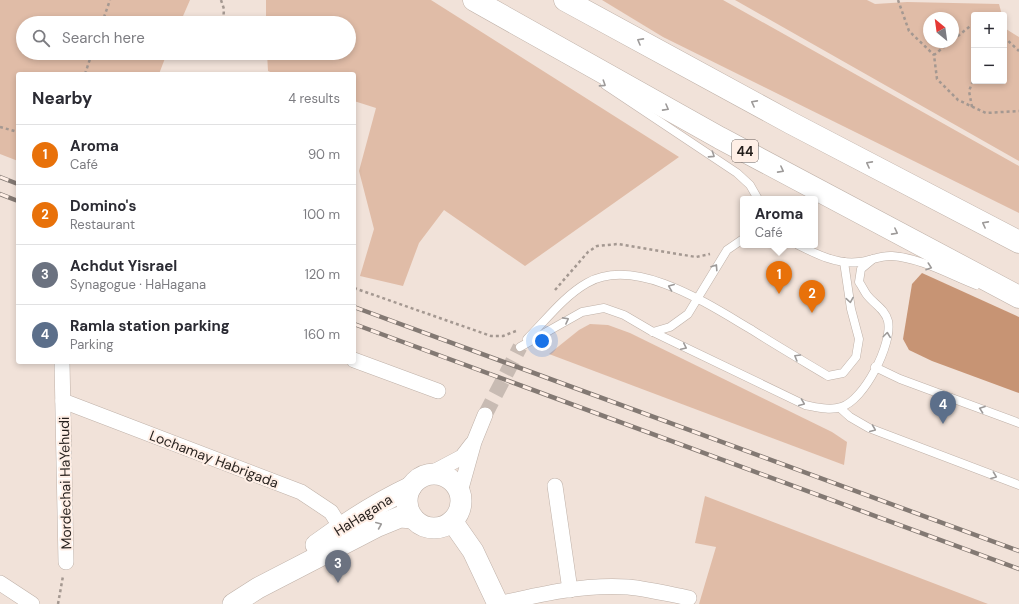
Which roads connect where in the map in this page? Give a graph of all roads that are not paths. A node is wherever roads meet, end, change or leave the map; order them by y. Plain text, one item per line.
1 (566, 0) edge
2 (475, 1) edge
3 (583, 71) dead end
4 (596, 80) dead end
5 (756, 196) edge
6 (740, 241) edge
7 (1019, 242) edge
8 (804, 248) edge
9 (874, 259) junction
10 (844, 262) junction
11 (1019, 297) edge
12 (697, 298) junction
13 (1019, 304) edge
14 (653, 332) junction
15 (356, 361) edge
16 (62, 364) edge
17 (875, 367) junction
18 (438, 391) dead end
19 (63, 401) junction
20 (840, 408) junction
21 (485, 415) tunnel mouth
22 (1019, 423) edge
23 (474, 442) junction
24 (428, 475) junction
25 (1019, 485) edge
26 (555, 486) dead end
27 (411, 487) junction
28 (460, 492) junction
29 (413, 518) junction
30 (452, 521) junction
31 (344, 534) junction
32 (66, 562) road end
33 (0, 583) edge
34 (570, 590) junction
35 (689, 598) dead end
36 (32, 604) edge
37 (233, 604) edge
38 (498, 604) edge

7 -> 1 highway
2 - 3 lane
2 -> 11 highway, 44
4 -> 5 lane
12 -> 6 lane
8 - 10 lane
9 - 10 lane
9 -> 13 lane
17 -> 9 lane
10 -> 12 lane
12 - 14 lane
12 -> 14 lane
14 -> 20 lane
15 - 18 street
16 - 19 street, Mordechai HaYehudi
17 - 20 lane
22 -> 17 lane
19 - 31 street, Lochamay Habrigada
19 - 32 street, Mordechai HaYehudi
20 -> 25 lane
21 - 23 street
23 - 24 street
23 - 28 street
24 - 27 street
24 - 28 street
26 - 34 street
27 - 29 street
27 - 31 street, HaHagana
28 - 30 street
29 - 30 street
31 -> 29 street, HaHagana
30 - 38 street
31 - 37 street, HaHagana
33 - 36 street
34 - 35 street
34 - 38 street

